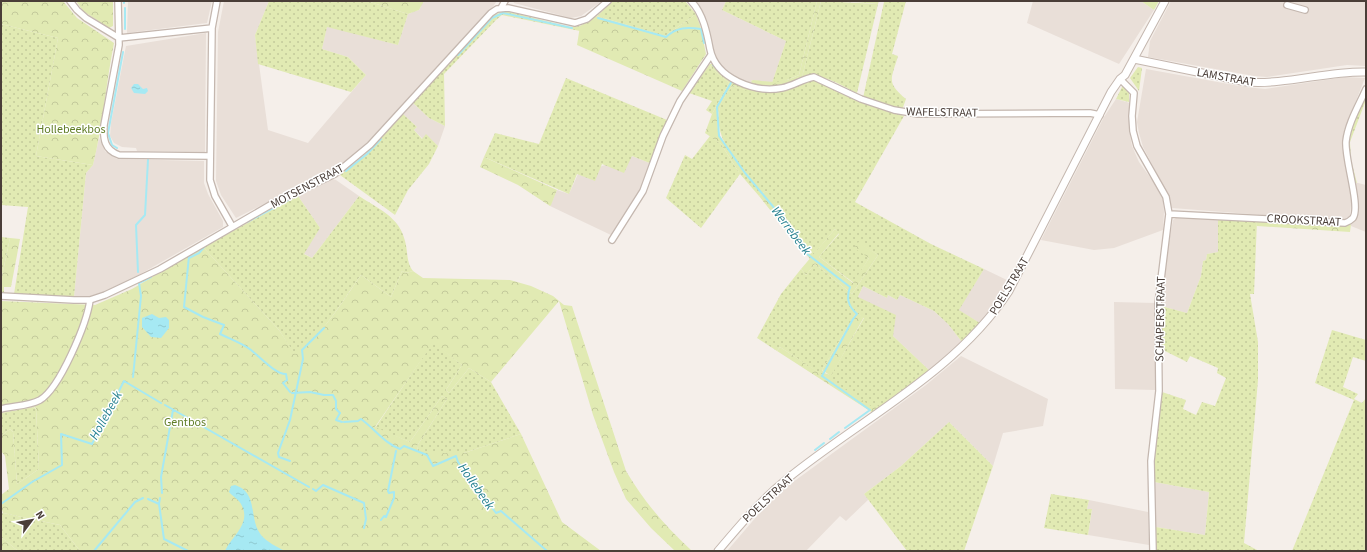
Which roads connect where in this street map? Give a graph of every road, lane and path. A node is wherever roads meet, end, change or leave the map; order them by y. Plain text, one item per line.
1 (70, 1) edge
2 (118, 1) edge
3 (217, 1) edge
4 (505, 1) edge
5 (608, 1) edge
6 (691, 1) edge
7 (1165, 1) edge
8 (1298, 1) edge
9 (1287, 5) dead end
10 (501, 8) junction
11 (1296, 8) junction
12 (1305, 10) dead end
13 (212, 28) junction
14 (119, 38) junction
15 (711, 55) junction
16 (1134, 59) junction
17 (1366, 72) edge
18 (1120, 78) junction
19 (1366, 89) edge
20 (1100, 115) junction
21 (210, 156) junction
22 (1169, 214) junction
23 (232, 226) junction
24 (612, 240) dead end
25 (1, 296) edge
26 (90, 300) junction
27 (1, 409) edge
28 (718, 551) edge
29 (1152, 551) edge

1 - 14 street
2 - 14 street
3 - 13 street
4 - 10 street
5 - 10 street
6 - 15 street, WAFELSTRAAT
7 - 16 street, POELSTRAAT
8 - 11 street
9 - 11 street
10 - 23 street, MOTSENSTRAAT
11 - 12 street
13 - 14 street
13 - 21 street
14 - 21 street
15 - 20 street, WAFELSTRAAT
15 - 24 street
16 - 17 street, LAMSTRAAT
16 - 18 street, POELSTRAAT
18 - 20 street, POELSTRAAT
18 - 22 street, SCHAPERSTRAAT
19 - 22 street, CROOKSTRAAT
20 - 28 street, POELSTRAAT
21 - 23 street
22 - 29 street, SCHAPERSTRAAT
23 - 26 street, MOTSENSTRAAT
25 - 26 street, MOTSENSTRAAT
26 - 27 street

